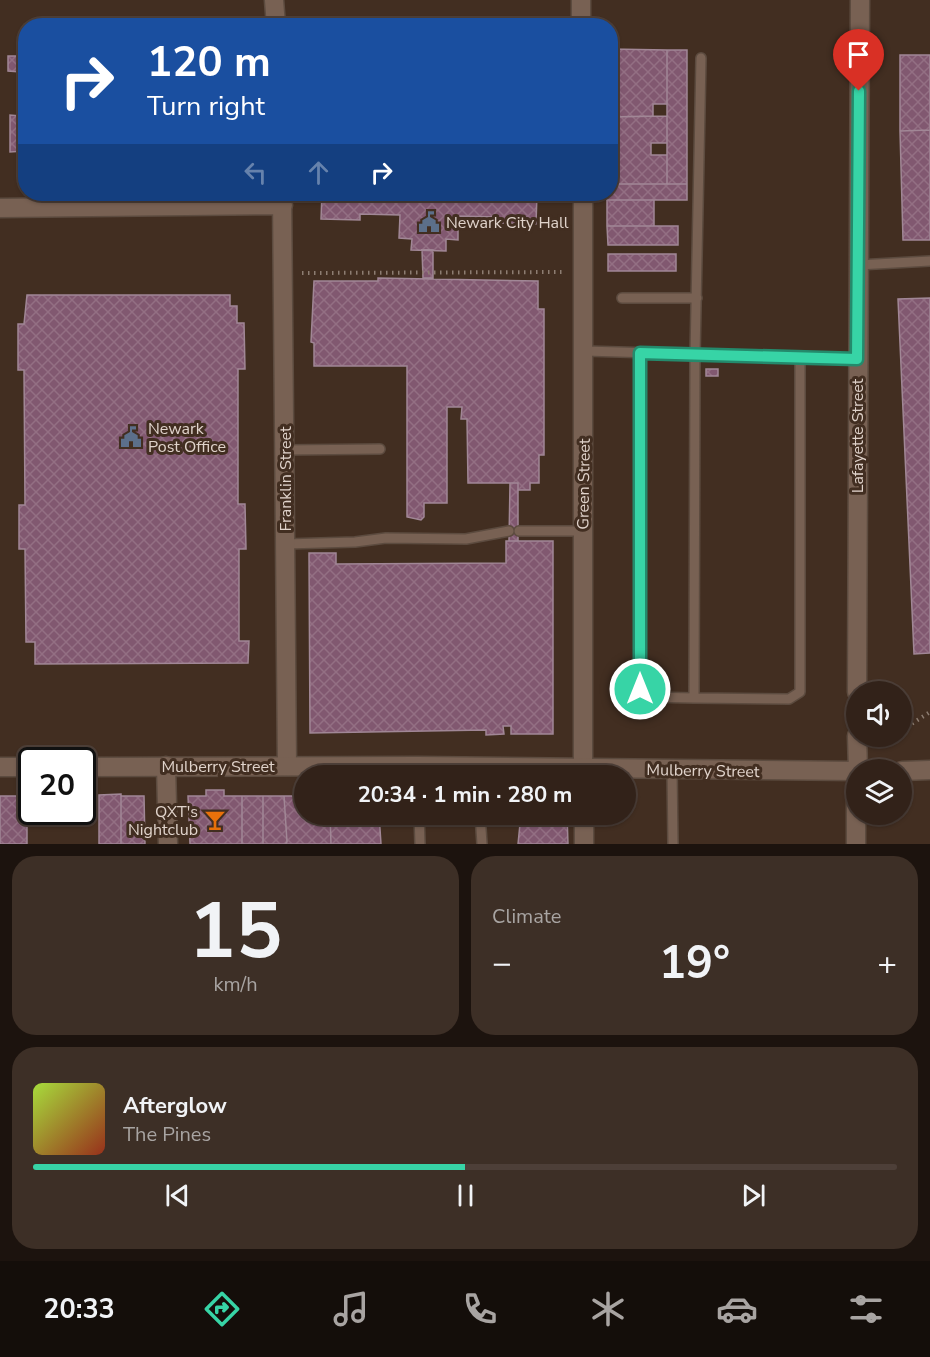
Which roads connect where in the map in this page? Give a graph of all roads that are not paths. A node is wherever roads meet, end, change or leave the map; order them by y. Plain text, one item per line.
1 (274, 0) edge
2 (580, 0) edge
3 (860, 0) edge
4 (275, 18) edge
5 (581, 18) edge
6 (701, 58) dead end
7 (220, 201) edge
8 (283, 201) edge
9 (583, 201) edge
10 (0, 208) edge
11 (930, 261) edge
12 (857, 265) junction
13 (622, 298) dead end
14 (697, 298) junction
15 (585, 351) junction
16 (640, 353) junction
17 (695, 356) junction
18 (800, 359) junction
19 (857, 359) junction
20 (380, 449) dead end
21 (285, 450) junction
22 (509, 531) dead end
23 (519, 531) dead end
24 (582, 531) junction
25 (286, 544) junction
26 (857, 681) edge
27 (694, 698) junction
28 (287, 765) junction
29 (294, 765) edge
30 (583, 765) edge
31 (96, 766) edge
32 (166, 766) junction
33 (0, 767) edge
34 (18, 767) edge
35 (672, 770) junction
36 (846, 770) edge
37 (930, 770) edge
38 (636, 771) edge
39 (912, 771) edge
40 (419, 825) edge
41 (481, 825) edge
42 (584, 825) edge
43 (856, 825) edge
44 (168, 844) edge
45 (420, 844) edge
46 (482, 844) edge
47 (584, 844) edge
48 (673, 844) edge
49 (856, 844) edge

1 - 4 street
2 - 5 street
3 - 12 street, Lafayette Street
6 - 14 lane
7 - 10 street
8 - 21 street, Franklin Street
9 - 15 street, Green Street
11 - 12 lane
12 - 19 street, Lafayette Street
13 - 14 lane
14 - 17 lane
15 - 16 lane
15 - 24 street, Green Street
16 - 17 lane
16 - 27 lane
17 - 18 lane
17 - 27 lane
18 - 19 lane
18 - 27 lane
19 - 26 street, Lafayette Street
20 - 21 lane
21 - 25 street, Franklin Street
22 - 25 lane
23 - 24 lane
24 - 30 street, Green Street
25 - 28 street, Franklin Street
28 - 29 street, Mulberry Street
28 - 32 street, Mulberry Street
31 - 32 street, Mulberry Street
32 - 44 street
33 - 34 street
35 - 36 street, Mulberry Street
35 - 38 street, Mulberry Street
35 - 48 lane
37 - 39 street
40 - 45 lane
41 - 46 lane
42 - 47 street
43 - 49 street

